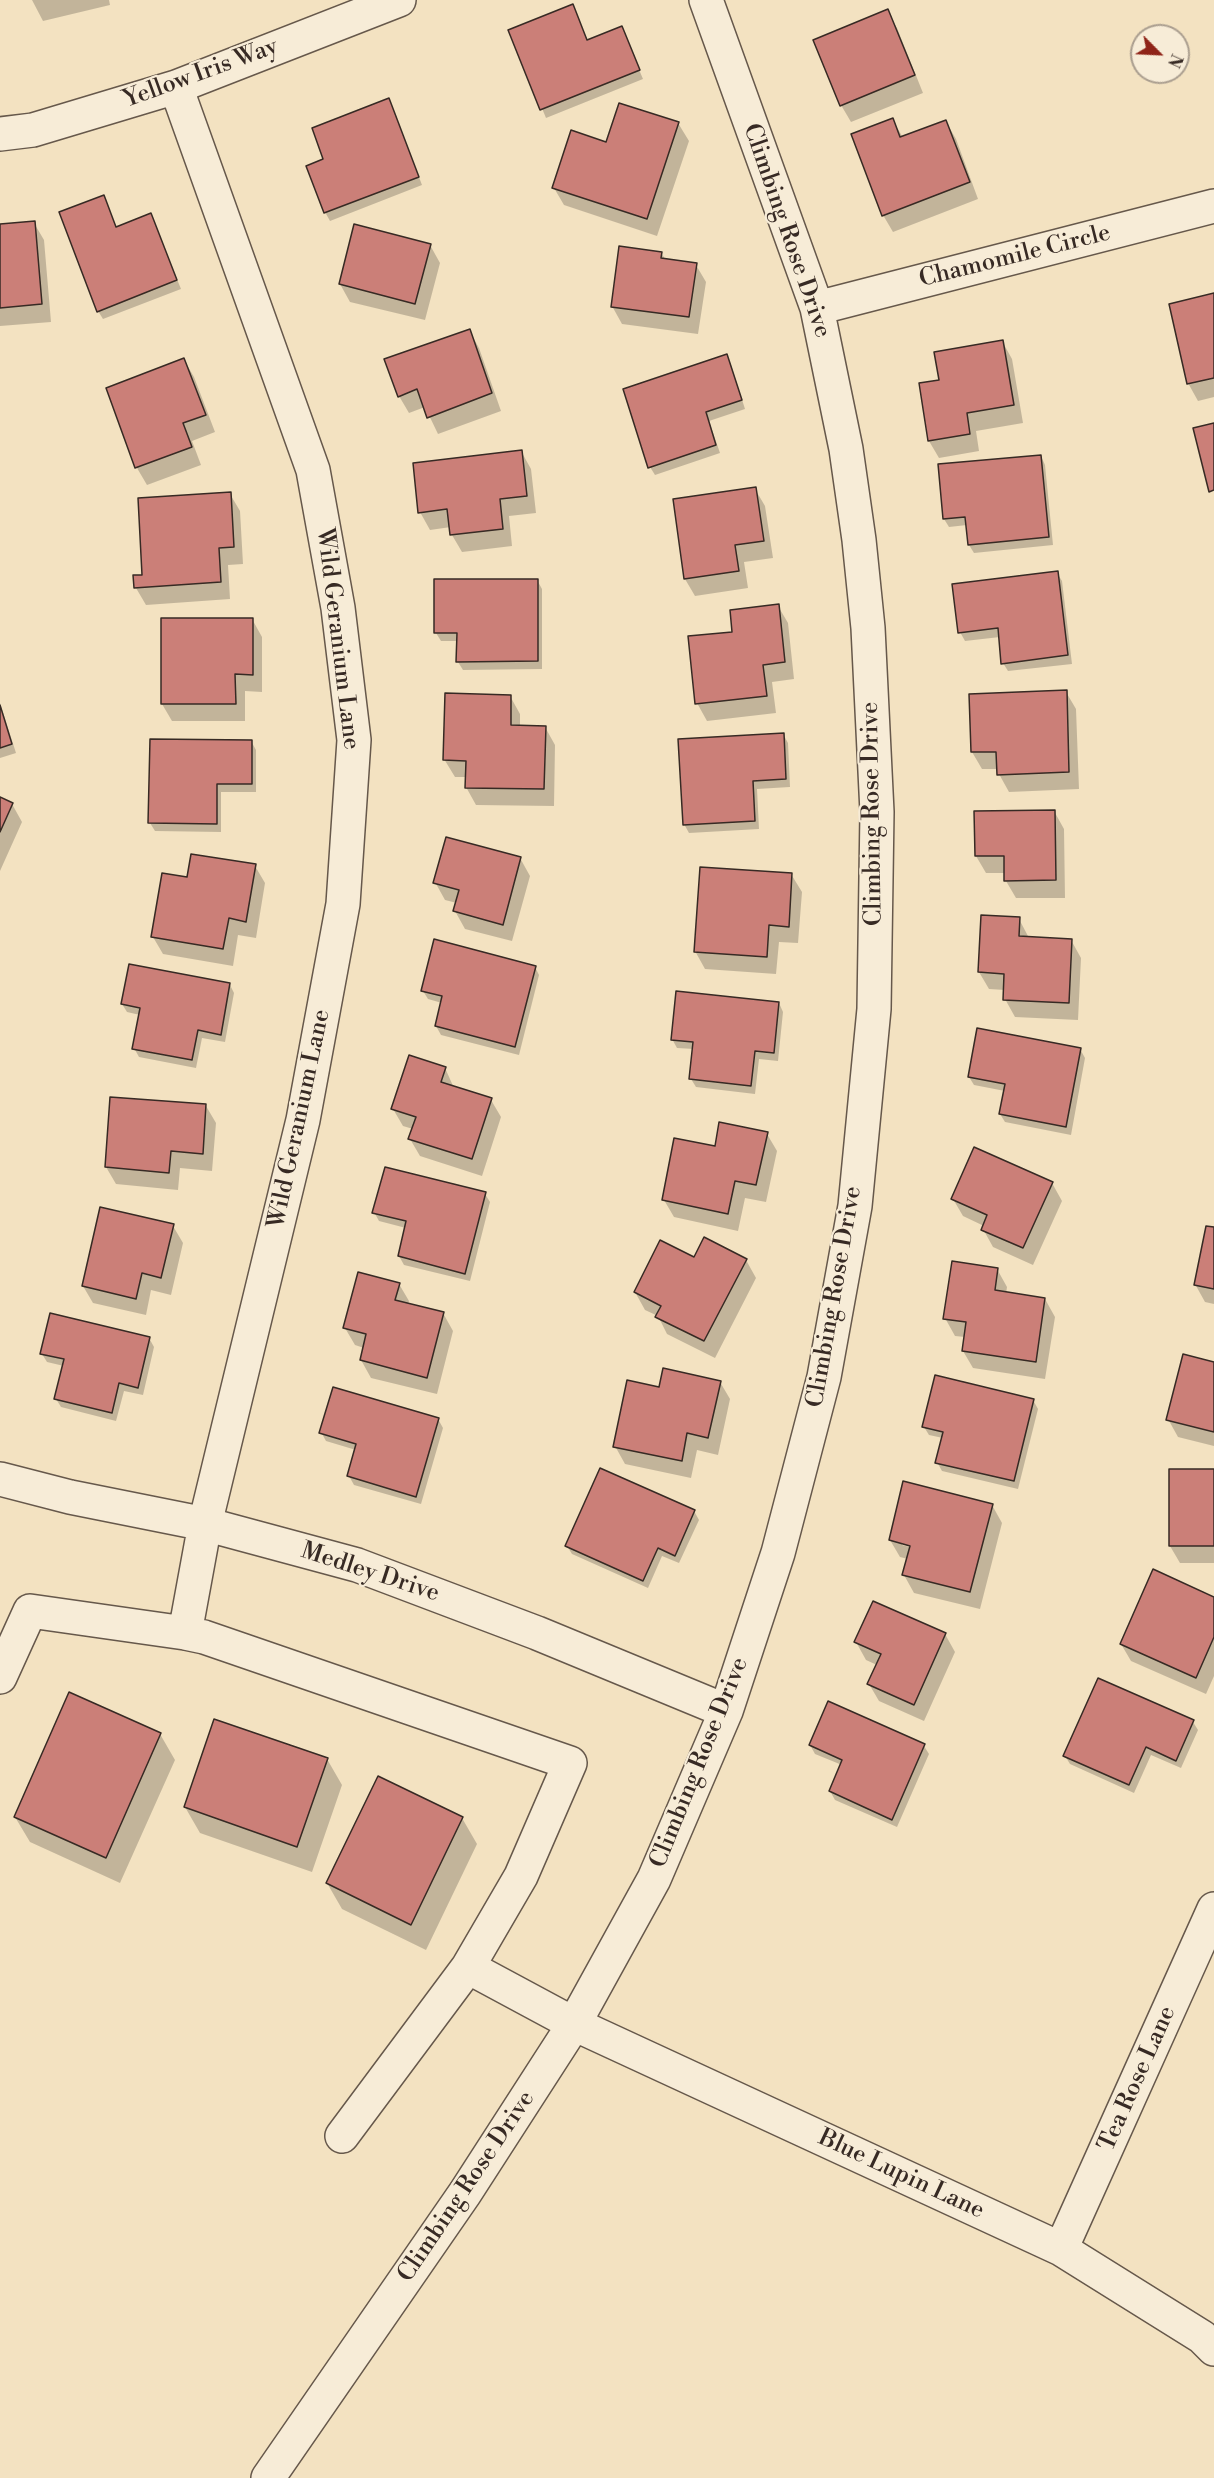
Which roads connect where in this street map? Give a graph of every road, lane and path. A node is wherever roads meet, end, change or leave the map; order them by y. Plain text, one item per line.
1 (399, 0) edge
2 (713, 2) edge
3 (176, 87) junction
4 (0, 134) edge
5 (1214, 206) edge
6 (817, 308) junction
7 (0, 1479) edge
8 (205, 1524) junction
9 (185, 1633) junction
10 (0, 1677) edge
11 (726, 1711) junction
12 (1214, 1909) edge
13 (468, 1967) junction
14 (574, 2024) junction
15 (342, 2136) dead end
16 (1061, 2249) junction
17 (1214, 2349) edge
18 (268, 2478) edge

1 - 3 street, Yellow Iris Way
2 - 6 street, Climbing Rose Drive
3 - 4 street, Yellow Iris Way
3 - 8 street, Wild Geranium Lane
5 - 6 street, Chamomile Circle
6 - 11 street, Climbing Rose Drive
7 - 8 street, Medley Drive
8 - 9 street, Wild Geranium Lane
8 - 11 street, Medley Drive
9 - 10 street
9 - 13 street
11 - 14 street, Climbing Rose Drive
12 - 16 street, Tea Rose Lane
13 - 14 street, Blue Lupin Lane
13 - 15 street
14 - 16 street, Blue Lupin Lane
14 - 18 street, Climbing Rose Drive
16 - 17 street, Blue Lupin Lane

